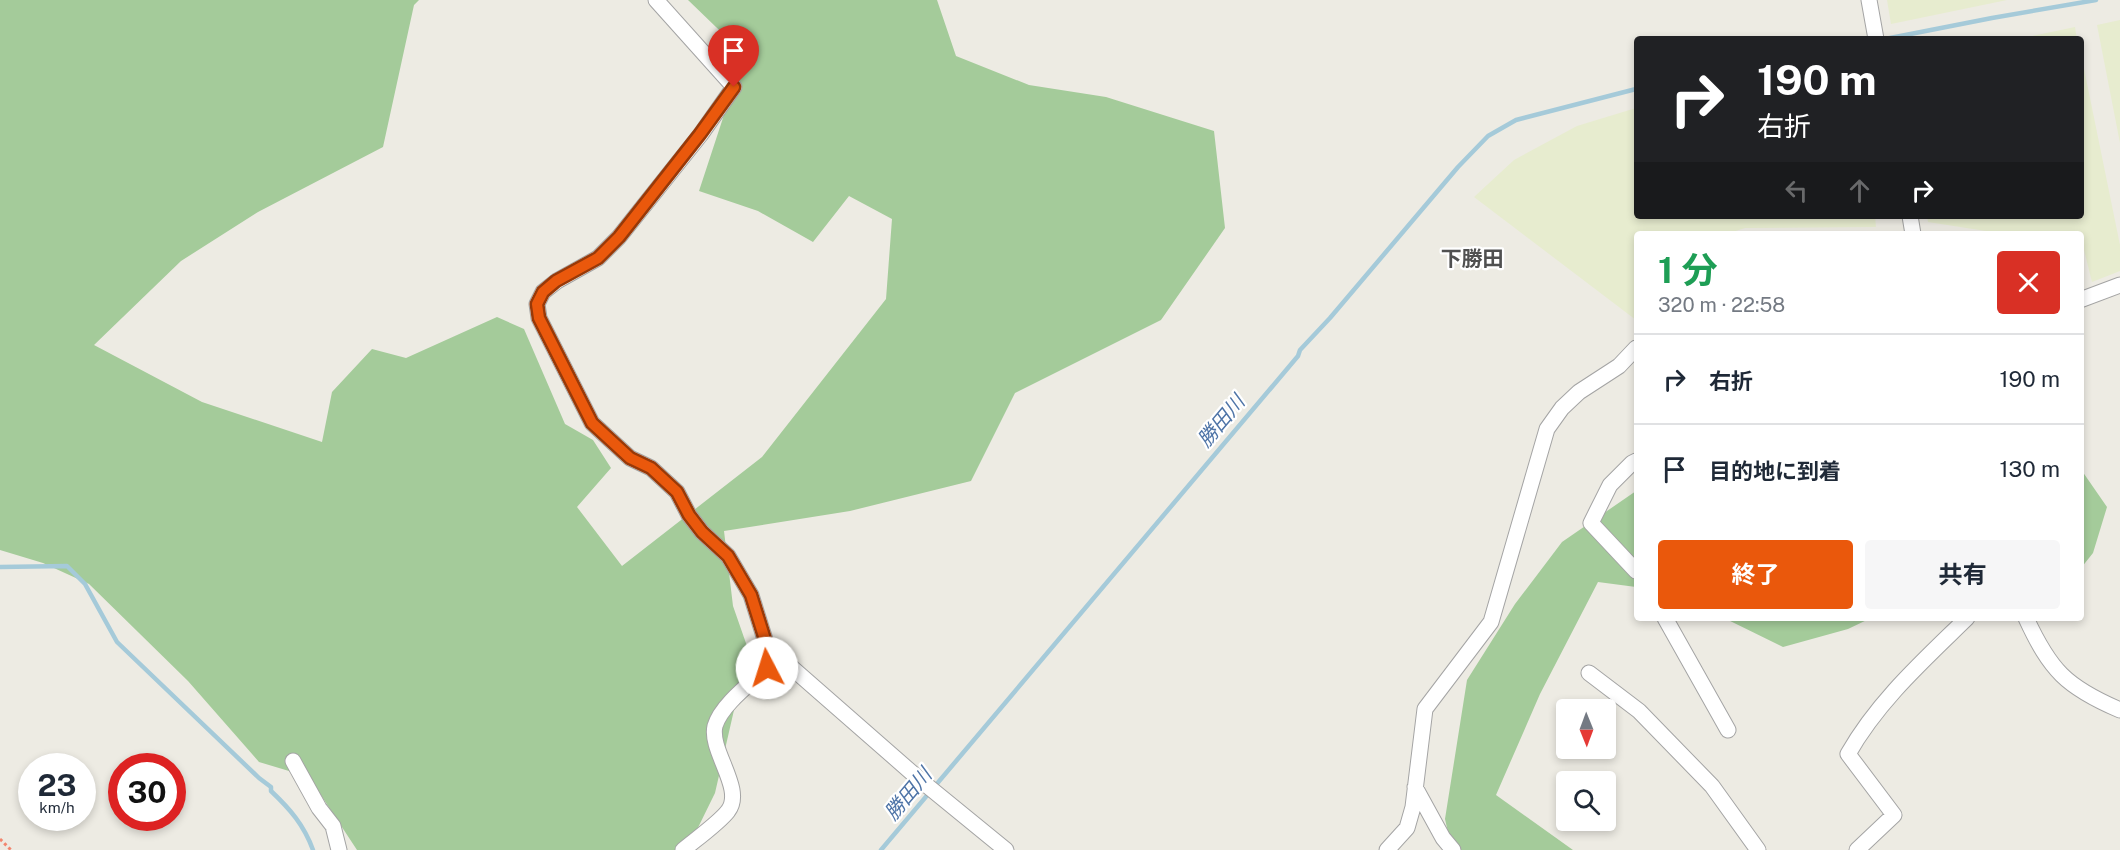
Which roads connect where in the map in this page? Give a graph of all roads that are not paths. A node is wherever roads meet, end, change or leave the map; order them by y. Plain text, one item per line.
1 (656, 0) edge
2 (1869, 0) edge
3 (1875, 36) edge
4 (2120, 285) edge
5 (2084, 298) edge
6 (1634, 350) edge
7 (1634, 462) edge
8 (1634, 569) edge
9 (1667, 621) edge
10 (1964, 621) edge
11 (2027, 621) edge
12 (767, 646) junction
13 (1588, 673) dead end
14 (2120, 710) edge
15 (1728, 730) dead end
16 (292, 761) dead end
17 (1415, 787) junction
18 (339, 850) edge
19 (683, 850) edge
20 (1006, 850) edge
21 (1387, 850) edge
22 (1454, 850) edge
23 (1758, 850) edge
24 (1857, 850) edge

1 - 12 street
2 - 3 street
4 - 5 street
6 - 17 street
7 - 8 street
9 - 15 street
10 - 24 street
11 - 14 street
12 - 19 street
12 - 20 street
13 - 23 street
16 - 18 street
17 - 21 street
17 - 22 street

